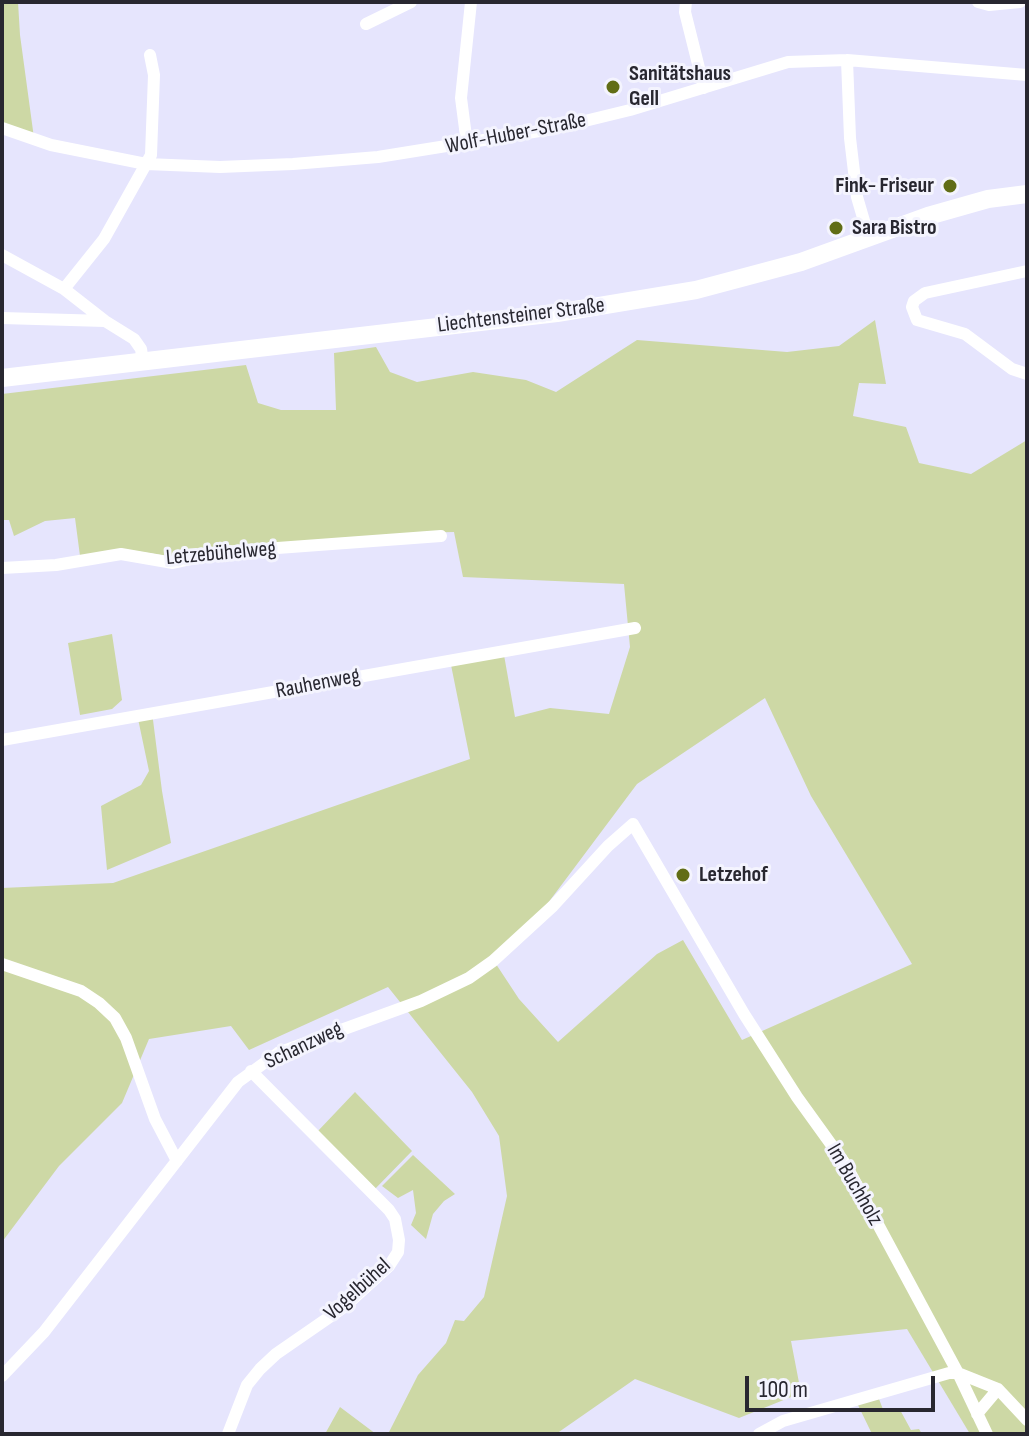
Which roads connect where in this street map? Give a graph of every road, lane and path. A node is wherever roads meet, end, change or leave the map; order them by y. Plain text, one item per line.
1 (411, 2) edge
2 (471, 2) edge
3 (686, 2) edge
4 (978, 2) edge
5 (1020, 2) edge
6 (366, 24) dead end
7 (150, 55) dead end
8 (847, 60) junction
9 (1027, 75) edge
10 (704, 88) junction
11 (2, 128) edge
12 (467, 144) junction
13 (146, 164) junction
14 (1027, 194) edge
15 (869, 238) junction
16 (2, 255) edge
17 (1027, 271) edge
18 (64, 289) junction
19 (2, 318) edge
20 (105, 321) junction
21 (143, 362) junction
22 (1027, 374) edge
23 (2, 378) edge
24 (441, 536) dead end
25 (2, 568) edge
26 (635, 628) dead end
27 (2, 740) edge
28 (633, 824) joint
29 (2, 964) edge
30 (251, 1071) junction
31 (177, 1161) junction
32 (958, 1373) junction
33 (2, 1376) edge
34 (998, 1389) junction
35 (977, 1414) junction
36 (1027, 1420) edge
37 (228, 1434) edge
38 (759, 1434) edge
39 (987, 1434) edge

1 - 6 street
2 - 12 street
3 - 10 street
4 - 5 street
7 - 13 street
8 - 9 street, Wolf-Huber-Straße
8 - 10 street, Wolf-Huber-Straße
8 - 15 street
10 - 12 street, Wolf-Huber-Straße
11 - 13 street, Wolf-Huber-Straße
12 - 13 street, Wolf-Huber-Straße
13 - 18 street
14 - 15 main road, Liechtensteiner Straße
15 - 21 main road, Liechtensteiner Straße
16 - 18 street
17 - 22 street
18 - 20 street
19 - 20 street
20 - 21 street
21 - 23 main road, Liechtensteiner Straße
24 - 25 street, Letzebühelweg
26 - 27 street, Rauhenweg
28 - 30 street, Schanzweg
28 - 32 street, Im Buchholz
29 - 31 street
30 - 31 street, Schanzweg
30 - 37 street, Vogelbühel
31 - 33 street, Schanzweg
32 - 34 street
32 - 35 street, Im Buchholz
32 - 38 street
34 - 35 street
34 - 36 street
35 - 39 street, Im Buchholz

